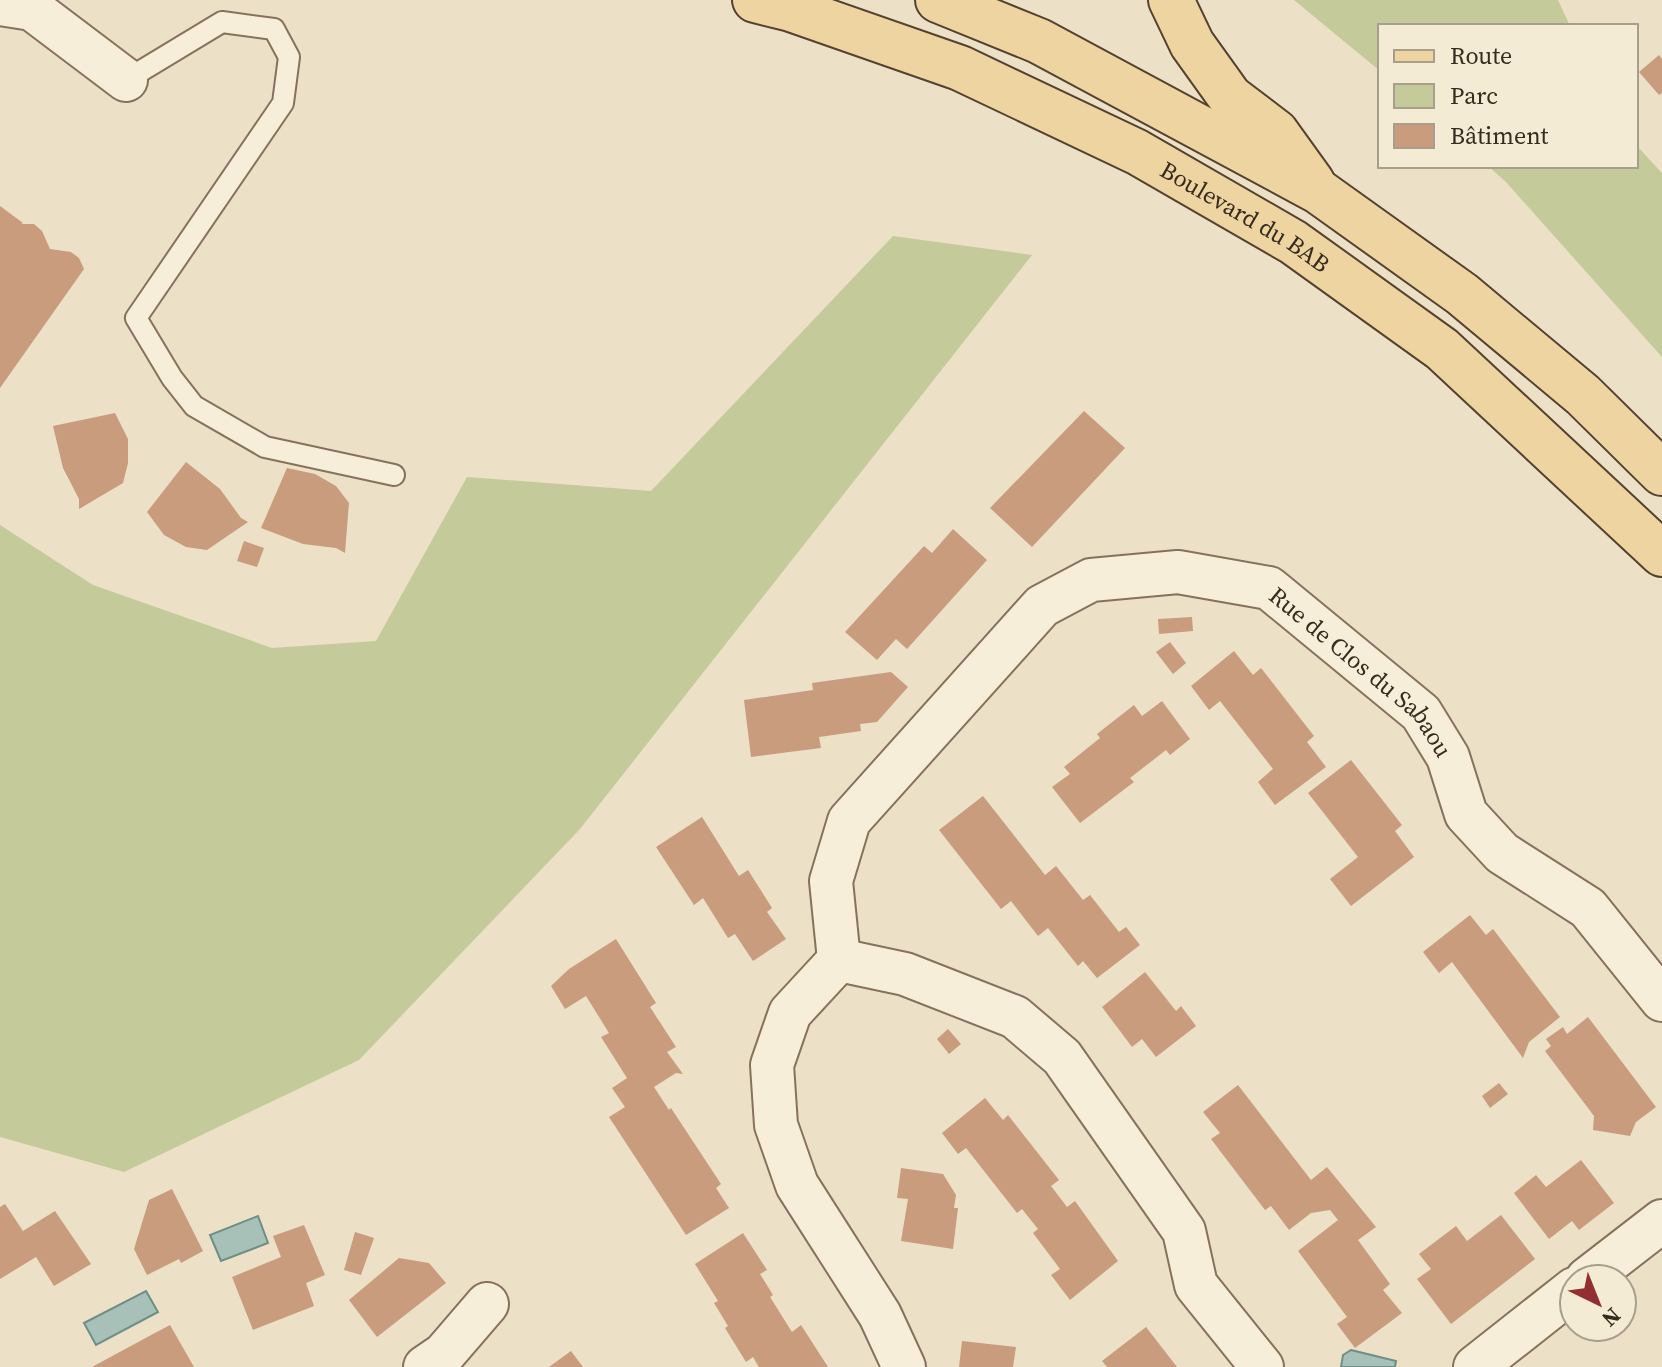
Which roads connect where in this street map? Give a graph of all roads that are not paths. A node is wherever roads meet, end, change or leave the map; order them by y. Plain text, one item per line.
1 (755, 0) edge
2 (938, 0) edge
3 (1171, 0) edge
4 (0, 4) edge
5 (126, 80) joint
6 (1318, 191) junction
7 (1662, 473) edge
8 (394, 475) dead end
9 (1662, 554) edge
10 (839, 960) junction
11 (1662, 1000) edge
12 (1662, 1221) edge
13 (1608, 1263) edge
14 (1558, 1302) edge
15 (487, 1304) dead end
16 (425, 1367) edge
17 (904, 1367) edge
18 (1262, 1367) edge
19 (1475, 1367) edge

1 - 9 main road, Boulevard du BAB
2 - 6 main road
3 - 6 main road
4 - 5 street
5 - 8 lane
6 - 7 main road
10 - 11 street, Rue de Clos du Sabaou
10 - 17 street
10 - 18 street
12 - 13 street
14 - 19 street
15 - 16 street

